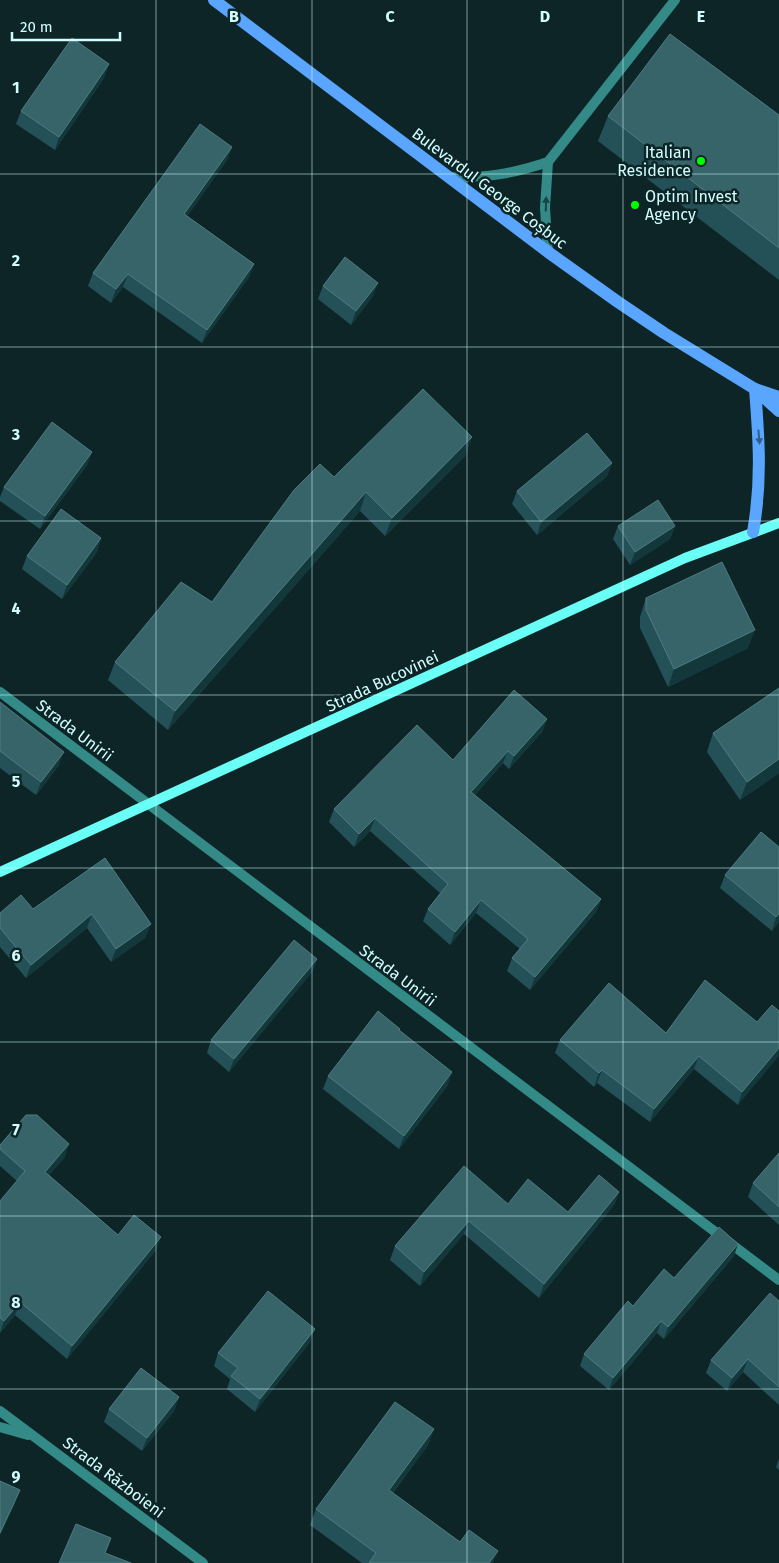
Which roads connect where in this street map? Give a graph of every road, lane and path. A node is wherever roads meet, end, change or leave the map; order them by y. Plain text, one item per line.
1 (214, 0) edge
2 (675, 0) edge
3 (548, 162) junction
4 (448, 177) junction
5 (548, 252) junction
6 (755, 389) junction
7 (779, 397) edge
8 (779, 411) edge
9 (779, 523) edge
10 (752, 532) junction
11 (0, 692) edge
12 (150, 805) junction
13 (0, 872) edge
14 (779, 1280) edge
15 (0, 1411) edge
16 (0, 1427) edge
17 (34, 1436) junction
18 (203, 1563) edge

1 - 4 main road, Bulevardul George Coșbuc
2 - 3 street
3 - 4 street
5 -> 3 street
4 - 5 main road, Bulevardul George Coșbuc
5 - 6 main road, Bulevardul George Coșbuc
6 - 7 main road, Bulevardul George Coșbuc
6 - 8 main road, Bulevardul George Coșbuc
6 -> 10 main road
9 - 10 street, Strada Bucovinei
10 - 12 street, Strada Bucovinei
11 - 12 street, Strada Unirii
12 - 13 street, Strada Bucovinei
12 - 14 street, Strada Unirii
15 - 17 street
16 - 17 street, Strada Războieni
17 - 18 street, Strada Războieni

